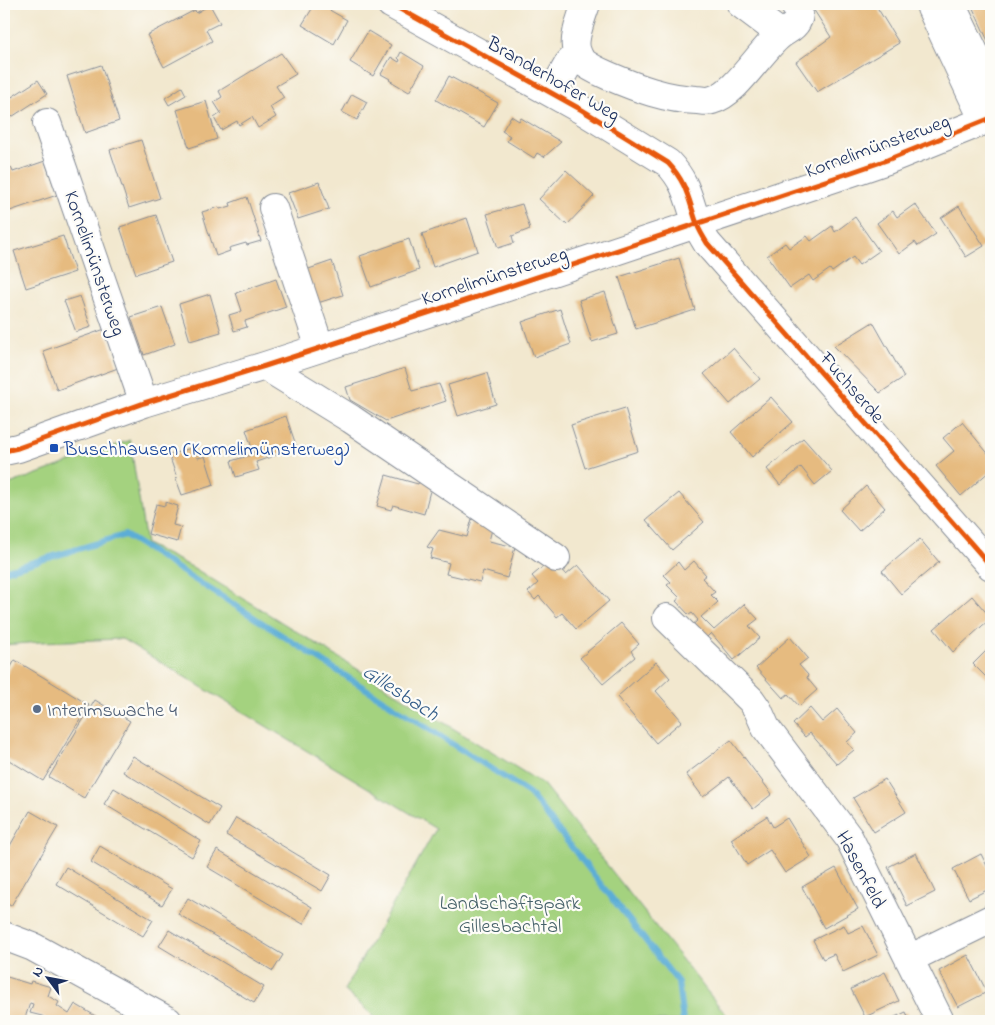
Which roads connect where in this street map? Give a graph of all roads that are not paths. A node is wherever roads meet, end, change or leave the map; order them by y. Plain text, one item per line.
1 (391, 4) edge
2 (586, 4) edge
3 (741, 4) edge
4 (794, 4) edge
5 (931, 4) edge
6 (951, 4) edge
7 (781, 34) junction
8 (578, 56) junction
9 (991, 86) edge
10 (552, 93) junction
11 (988, 119) edge
12 (47, 123) dead end
13 (274, 208) dead end
14 (696, 224) junction
15 (320, 348) junction
16 (266, 366) junction
17 (144, 403) junction
18 (4, 451) edge
19 (556, 558) dead end
20 (991, 566) edge
21 (667, 618) dead end
22 (991, 919) edge
23 (4, 936) edge
24 (909, 959) junction
25 (168, 1021) edge
26 (940, 1021) edge

1 - 10 street, Branderhofer Weg
2 - 8 street
3 - 7 street
4 - 7 street
5 - 11 street
6 - 9 street
7 - 8 street
8 - 10 street
10 - 14 street, Branderhofer Weg
11 - 14 street, Kornelimünsterweg
12 - 17 street, Kornelimünsterweg
13 - 15 street
14 - 15 street, Kornelimünsterweg
14 - 20 street, Fuchserde
15 - 16 street, Kornelimünsterweg
16 - 17 street, Kornelimünsterweg
16 - 19 street
17 - 18 street, Kornelimünsterweg
21 - 24 street, Hasenfeld
22 - 24 street
23 - 25 street
24 - 26 street, Hasenfeld

